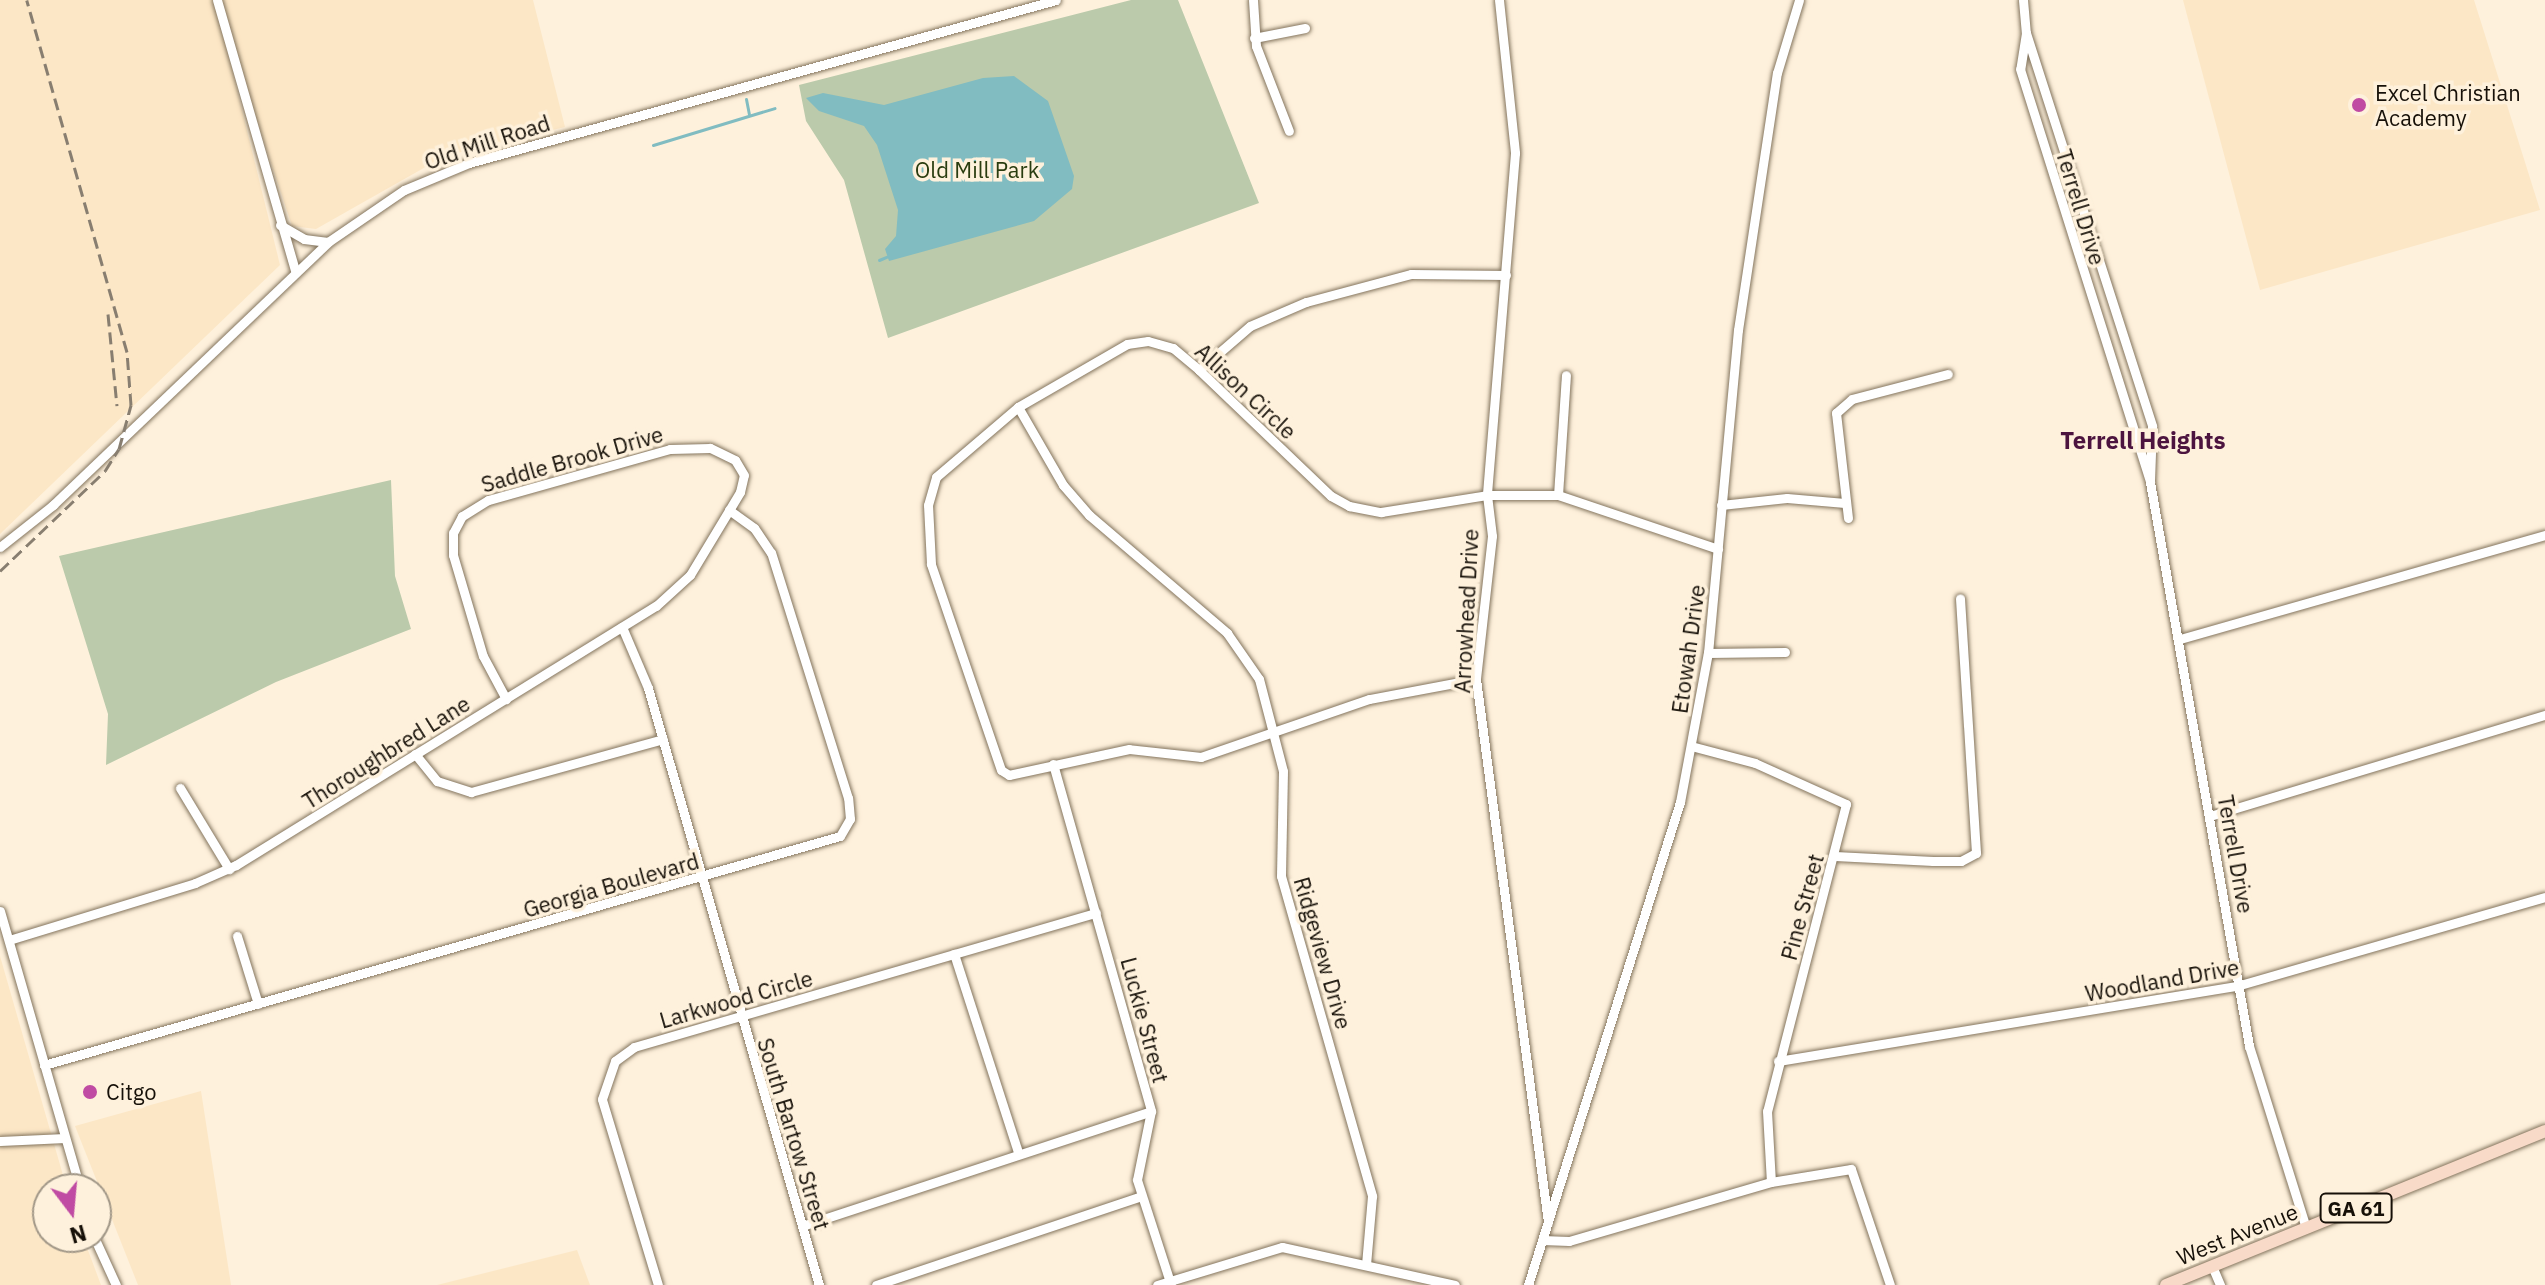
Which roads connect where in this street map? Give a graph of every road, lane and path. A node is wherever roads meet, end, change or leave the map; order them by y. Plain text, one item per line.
1 (217, 0) edge
2 (1056, 0) edge
3 (1253, 0) edge
4 (1499, 0) edge
5 (1799, 0) edge
6 (2023, 0) edge
7 (1032, 3) edge
8 (1305, 28) dead end
9 (2026, 33) junction
10 (1254, 38) junction
11 (1289, 131) dead end
12 (278, 223) junction
13 (328, 242) junction
14 (295, 271) junction
15 (1506, 275) junction
16 (1199, 370) junction
17 (1948, 374) dead end
18 (1566, 375) dead end
19 (1018, 407) junction
20 (2150, 482) junction
21 (1487, 495) junction
22 (1558, 495) junction
23 (1845, 503) junction
24 (1721, 505) junction
25 (729, 510) junction
26 (1848, 518) dead end
27 (2545, 535) edge
28 (0, 547) edge
29 (1718, 549) junction
30 (1960, 599) dead end
31 (622, 627) junction
32 (2180, 639) junction
33 (1785, 652) dead end
34 (1708, 653) junction
35 (1476, 679) junction
36 (506, 699) junction
37 (2545, 715) edge
38 (1277, 731) junction
39 (663, 739) junction
40 (1691, 746) junction
41 (415, 754) junction
42 (1053, 764) junction
43 (180, 788) dead end
44 (2210, 816) junction
45 (1835, 856) junction
46 (229, 869) junction
47 (703, 878) junction
48 (2545, 897) edge
49 (0, 911) edge
50 (1096, 913) junction
51 (237, 936) dead end
52 (9, 940) junction
53 (954, 954) junction
54 (2240, 985) junction
55 (258, 1004) junction
56 (740, 1017) junction
57 (1778, 1061) junction
58 (44, 1065) junction
59 (1151, 1111) junction
60 (2545, 1131) edge
61 (65, 1138) junction
62 (0, 1141) edge
63 (1018, 1152) junction
64 (75, 1173) edge
65 (1771, 1182) junction
66 (1139, 1197) junction
67 (1548, 1222) junction
68 (802, 1226) junction
69 (2306, 1228) junction
70 (1542, 1240) junction
71 (101, 1253) edge
72 (1366, 1265) junction
73 (2212, 1266) junction
74 (1171, 1283) edge
75 (116, 1285) edge
76 (658, 1285) edge
77 (819, 1285) edge
78 (876, 1285) edge
79 (1157, 1285) edge
80 (1455, 1285) edge
81 (1528, 1285) edge
82 (1890, 1285) edge
83 (2166, 1285) edge
84 (2220, 1285) edge

1 - 12 street
2 - 7 street, Old Mill Road
3 - 10 street
4 - 15 street, Arrowhead Drive
5 - 24 street, Etowah Drive
6 - 9 street, Terrell Drive
7 - 13 street, Old Mill Road
8 - 10 street
9 - 20 street, Terrell Drive
9 - 20 street, Terrell Drive
10 - 11 street
12 - 13 street
12 - 14 street
13 - 14 street, Old Mill Road
14 - 28 street, Old Mill Road
15 - 16 street
15 - 21 street, Arrowhead Drive
16 - 19 street, Allison Circle
16 - 21 street, Allison Circle
17 - 23 street
18 - 22 street
19 - 38 street, Ridgeview Drive
19 - 42 street, Allison Circle
20 - 32 street, Terrell Drive
21 - 22 street, Allison Circle
21 - 35 street, Arrowhead Drive
22 - 29 street, Allison Circle
23 - 24 street
23 - 26 street
24 - 29 street, Etowah Drive
25 - 31 street, Thoroughbred Lane
25 - 36 street, Saddle Brook Drive
25 - 47 street, Georgia Boulevard
27 - 32 street
29 - 34 street, Etowah Drive
30 - 45 street
31 - 36 street, Thoroughbred Lane
31 - 39 street, South Bartow Street
32 - 44 street, Terrell Drive
33 - 34 street
34 - 40 street, Etowah Drive
35 - 38 street
35 - 67 street, Arrowhead Drive
36 - 41 street, Thoroughbred Lane
37 - 44 street
38 - 42 street
38 - 72 street, Ridgeview Drive
39 - 41 street
39 - 47 street, South Bartow Street
40 - 45 street, Pine Street
40 - 67 street, Etowah Drive
41 - 46 street, Thoroughbred Lane
42 - 50 street, Luckie Street
43 - 46 street
44 - 54 street, Terrell Drive
45 - 57 street, Pine Street
46 - 52 street, Thoroughbred Lane
47 - 55 street, Georgia Boulevard
47 - 56 street, South Bartow Street
48 - 54 street, Woodland Drive
49 - 52 street
50 - 53 street, Larkwood Circle
50 - 59 street, Luckie Street
51 - 55 street
52 - 58 street
53 - 56 street, Larkwood Circle
53 - 63 street
54 - 57 street, Woodland Drive
54 - 69 street, Terrell Drive
55 - 58 street, Georgia Boulevard
56 - 68 street, South Bartow Street
56 - 76 street, Larkwood Circle
57 - 65 street, Pine Street
58 - 61 street
59 - 63 street
59 - 66 street, Luckie Street
60 - 69 main road, West Avenue / GA 61
61 - 62 street
61 - 64 street
63 - 68 street
65 - 70 street
65 - 82 street
66 - 74 street, Luckie Street
66 - 78 street
67 - 70 street, Etowah Drive
68 - 77 street, South Bartow Street
69 - 73 main road, West Avenue / GA 61
70 - 81 street, Etowah Drive
71 - 75 street
72 - 74 street
72 - 80 street
73 - 83 main road, West Avenue / GA 61
73 - 84 street
74 - 79 street

